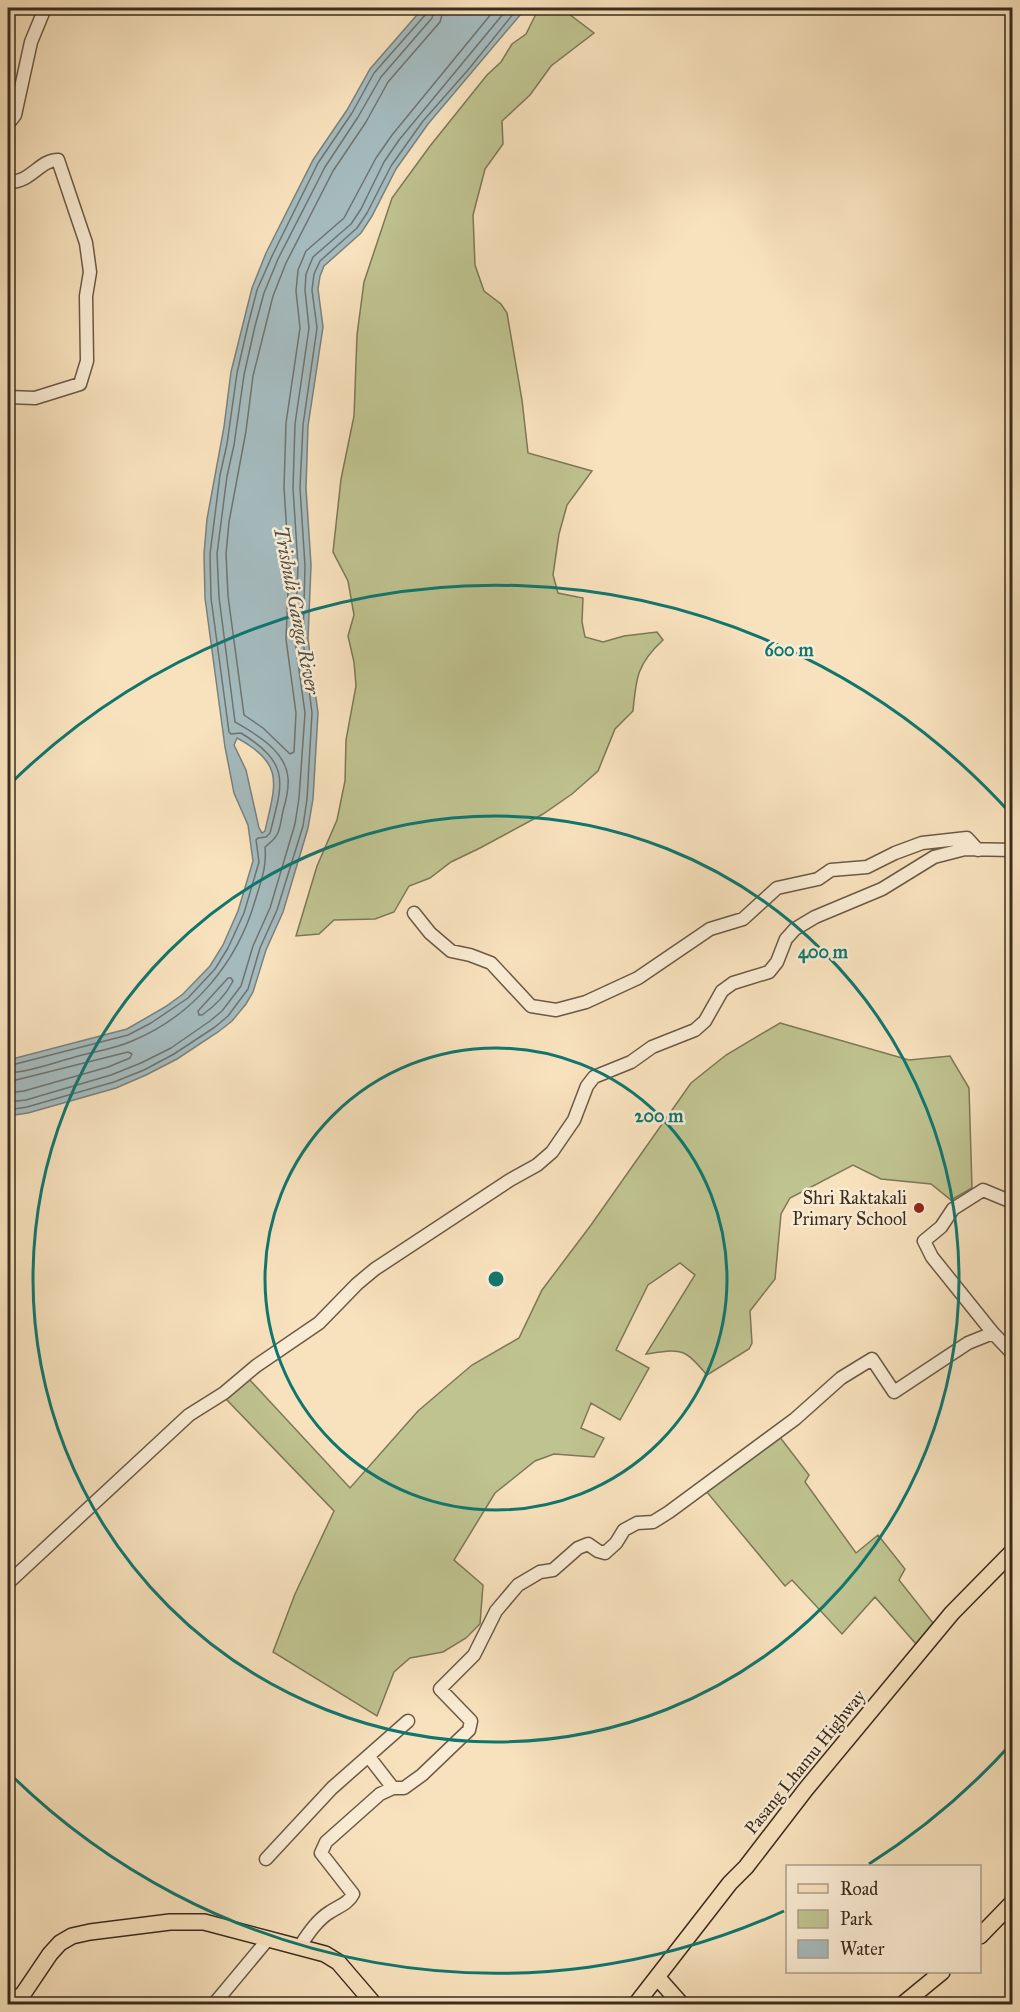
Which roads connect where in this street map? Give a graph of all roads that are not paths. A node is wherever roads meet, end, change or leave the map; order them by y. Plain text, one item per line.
1 (45, 8) edge
2 (8, 124) edge
3 (8, 182) edge
4 (8, 397) edge
5 (978, 850) junction
6 (1012, 850) edge
7 (414, 913) dead end
8 (1012, 1202) edge
9 (993, 1333) junction
10 (1012, 1353) edge
11 (1012, 1552) edge
12 (8, 1582) edge
13 (408, 1721) dead end
14 (369, 1757) junction
15 (393, 1788) junction
16 (266, 1859) dead end
17 (1012, 1904) edge
18 (981, 1935) edge
19 (269, 1938) junction
20 (300, 1946) junction
21 (940, 1973) edge
22 (658, 1978) junction
23 (10, 2004) edge
24 (214, 2004) edge
25 (374, 2004) edge
26 (636, 2004) edge
27 (681, 2004) edge
28 (903, 2004) edge

1 - 2 street
3 - 4 street
5 - 6 street
5 - 7 street
5 - 12 street
8 - 9 street
9 - 10 street
9 - 15 street
11 - 22 main road, Pasang Lhamu Highway
13 - 14 street
14 - 15 street
14 - 16 street
15 - 20 street
17 - 18 main road
19 - 20 main road
19 - 23 main road
19 - 24 street
20 - 25 main road
21 - 28 main road
22 - 26 main road, Pasang Lhamu Highway
22 - 27 main road

